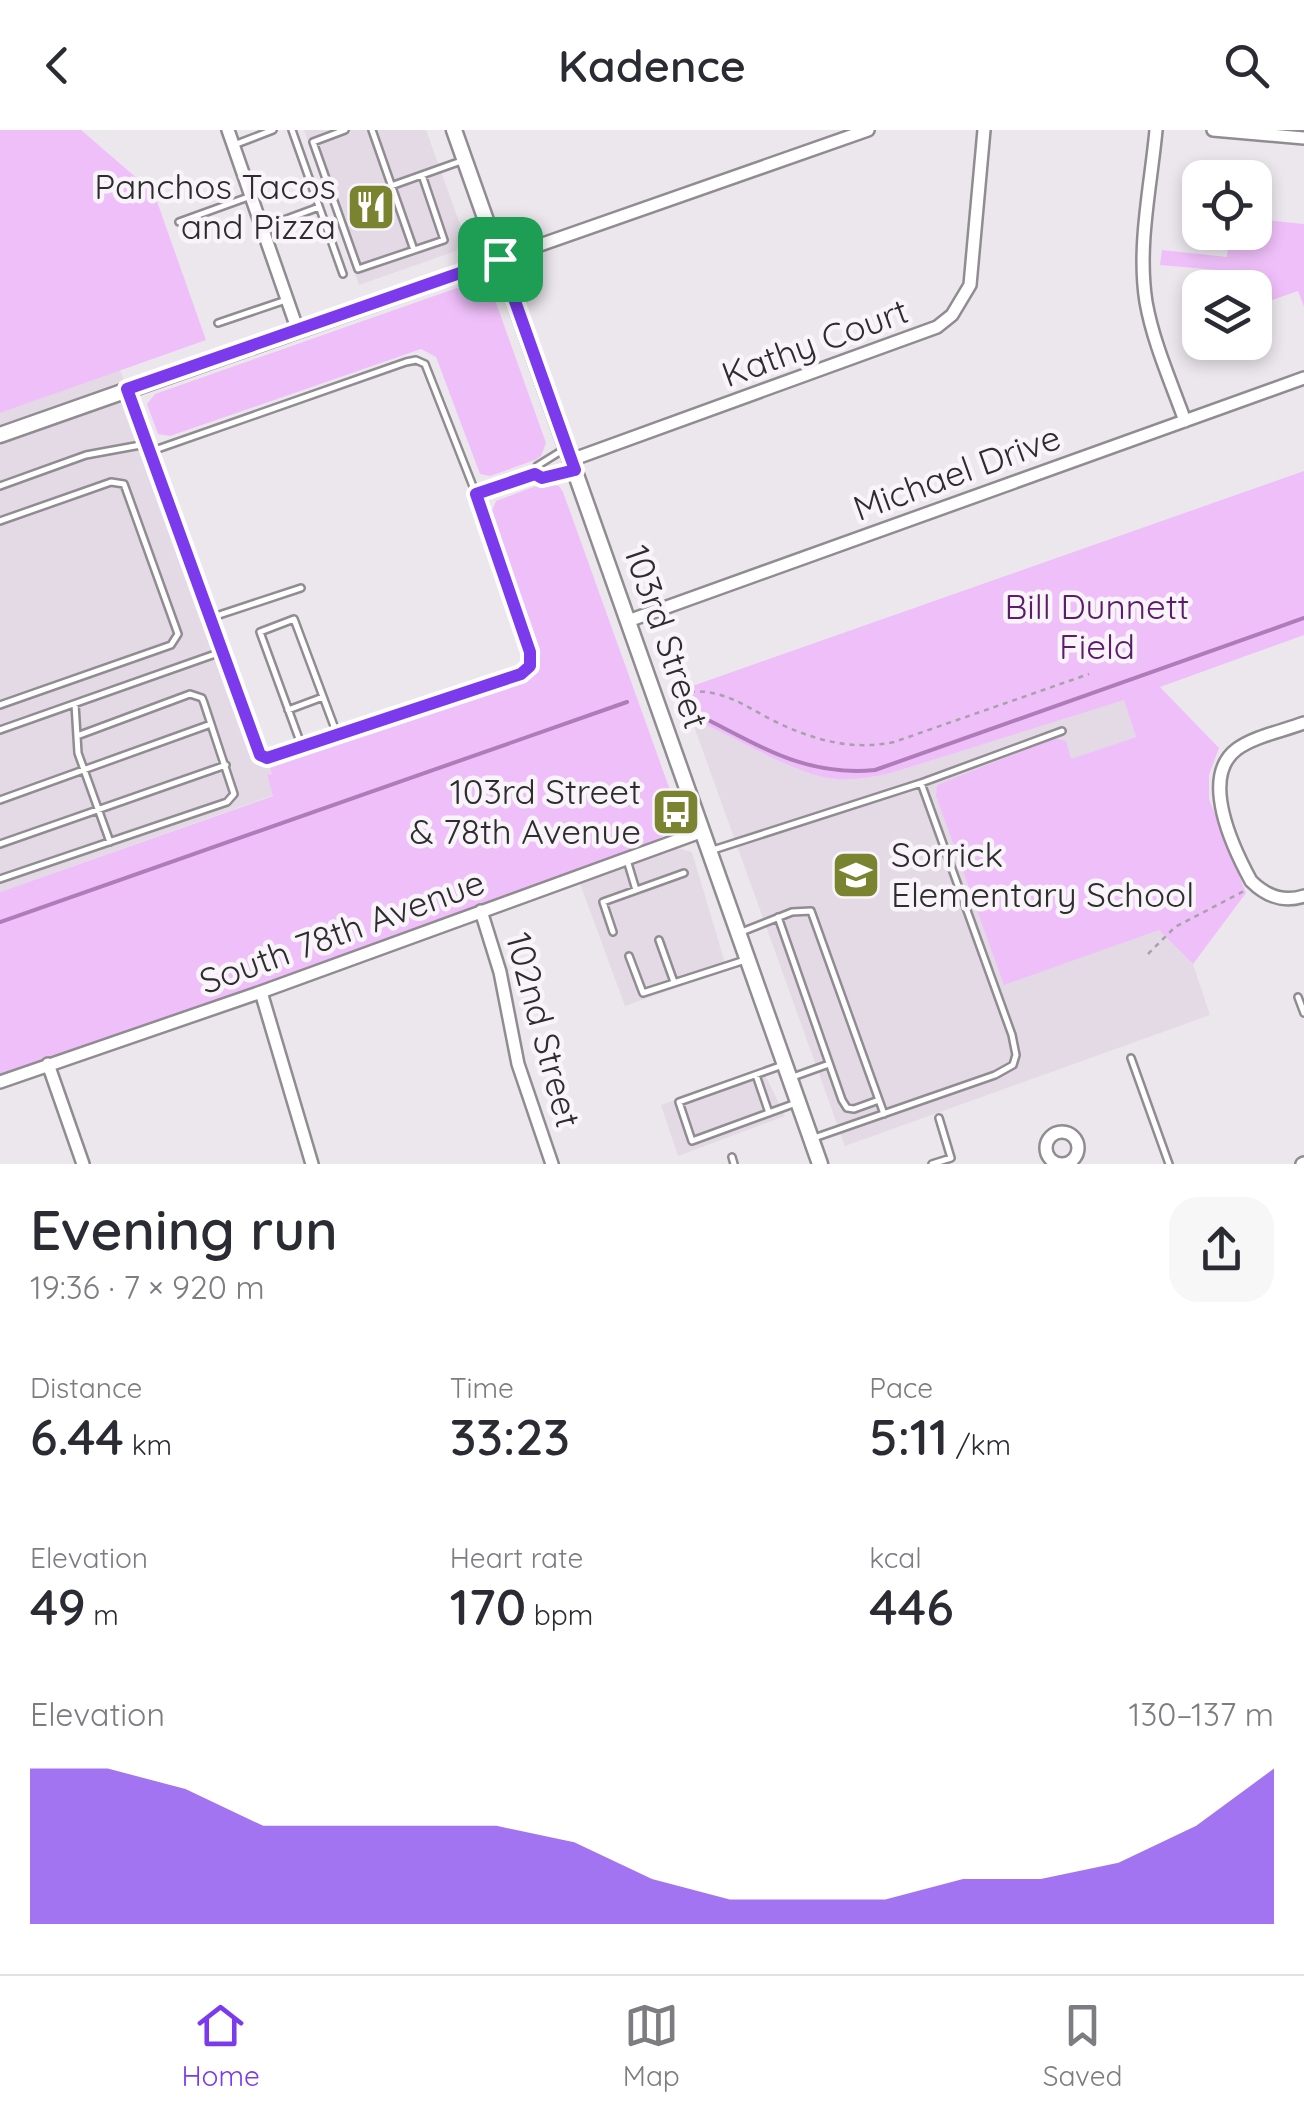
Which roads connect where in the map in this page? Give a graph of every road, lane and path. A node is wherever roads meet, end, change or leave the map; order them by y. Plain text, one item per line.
1 (228, 130) edge
2 (272, 130) edge
3 (292, 130) edge
4 (345, 130) edge
5 (372, 130) edge
6 (454, 130) edge
7 (868, 130) edge
8 (984, 130) edge
9 (1156, 130) edge
10 (1213, 130) edge
11 (1299, 135) edge
12 (234, 145) junction
13 (465, 160) junction
14 (422, 175) junction
15 (391, 186) junction
16 (252, 196) junction
17 (319, 207) junction
18 (179, 222) dead end
19 (263, 228) junction
20 (414, 250) junction
21 (500, 259) junction
22 (343, 274) dead end
23 (288, 299) junction
24 (218, 323) dead end
25 (298, 328) junction
26 (1304, 378) edge
27 (127, 389) junction
28 (1184, 421) junction
29 (0, 435) edge
30 (146, 444) junction
31 (150, 452) junction
32 (571, 459) junction
33 (535, 474) junction
34 (0, 486) edge
35 (476, 494) junction
36 (0, 521) edge
37 (301, 588) dead end
38 (210, 618) junction
39 (628, 621) junction
40 (221, 652) junction
41 (1089, 674) dead end
42 (680, 693) dead end
43 (323, 697) junction
44 (75, 704) junction
45 (0, 705) edge
46 (287, 710) junction
47 (1304, 723) edge
48 (212, 724) junction
49 (0, 730) edge
50 (1062, 731) dead end
51 (76, 736) junction
52 (338, 736) junction
53 (302, 747) junction
54 (226, 765) junction
55 (84, 770) junction
56 (921, 782) junction
57 (0, 800) edge
58 (98, 810) junction
59 (702, 831) junction
60 (110, 842) junction
61 (0, 844) edge
62 (710, 851) junction
63 (626, 858) junction
64 (684, 874) dead end
65 (0, 879) edge
66 (1254, 884) junction
67 (636, 890) junction
68 (1304, 896) edge
69 (481, 910) junction
70 (778, 917) junction
71 (613, 932) dead end
72 (738, 933) junction
73 (659, 940) dead end
74 (1148, 954) dead end
75 (629, 956) dead end
76 (748, 960) junction
77 (674, 982) junction
78 (261, 992) junction
79 (1298, 997) dead end
80 (1304, 1012) edge
81 (1131, 1058) dead end
82 (48, 1064) junction
83 (829, 1064) junction
84 (788, 1071) junction
85 (756, 1074) junction
86 (0, 1082) edge
87 (880, 1100) junction
88 (798, 1102) junction
89 (770, 1113) junction
90 (884, 1114) junction
91 (939, 1118) dead end
92 (812, 1139) junction
93 (817, 1163) edge
94 (84, 1164) edge
95 (312, 1164) edge
96 (552, 1164) edge
97 (932, 1164) edge
98 (1169, 1164) edge

1 - 12 street
2 - 12 lane
3 - 17 lane
4 - 20 lane
5 - 15 lane
6 - 13 street, 103rd Street
7 - 21 street
8 - 32 street, Kathy Court
9 - 28 street
10 - 11 street
12 - 16 street
13 - 14 lane
13 - 21 street, 103rd Street
14 - 15 lane
14 - 20 lane
15 - 20 lane
16 - 18 lane
16 - 19 street
17 - 19 lane
17 - 22 lane
19 - 23 street
21 - 25 street
21 - 32 street, 103rd Street
23 - 24 lane
23 - 25 street
25 - 27 street
26 - 28 street, Michael Drive
27 - 29 street
27 - 30 lane
28 - 39 street, Michael Drive
30 - 31 lane
30 - 34 lane
31 - 35 lane
31 - 38 lane
32 - 33 lane
32 - 33 lane
32 - 39 street, 103rd Street
33 - 35 lane
35 - 52 lane
36 - 45 lane
37 - 38 lane
38 - 40 lane
39 - 59 street, 103rd Street
40 - 44 lane
40 - 53 lane
41 - 42 path
43 - 46 lane
43 - 46 lane
43 - 52 lane
44 - 49 lane
44 - 51 lane
46 - 53 lane
47 - 66 street
48 - 51 lane
48 - 54 lane
48 - 55 lane
50 - 56 lane
51 - 55 lane
52 - 53 lane
54 - 58 lane
54 - 60 lane
55 - 57 lane
55 - 58 lane
56 - 62 lane
56 - 90 lane
58 - 60 lane
58 - 61 lane
59 - 62 street, 103rd Street
59 - 63 street, South 78th Avenue
60 - 65 lane
62 - 72 street, 103rd Street
63 - 67 lane
63 - 69 street, South 78th Avenue
64 - 67 lane
66 - 68 street
66 - 74 path
67 - 71 lane
69 - 78 street, South 78th Avenue
69 - 96 street, 102nd Street
70 - 72 lane
70 - 83 lane
70 - 87 lane
72 - 76 street, 103rd Street
73 - 77 lane
75 - 77 lane
76 - 77 lane
76 - 84 street, 103rd Street
78 - 82 street, South 78th Avenue
78 - 95 street
79 - 80 lane
81 - 98 lane
82 - 86 street, South 78th Avenue
82 - 94 street
83 - 84 lane
83 - 87 lane
84 - 85 lane
84 - 88 street, 103rd Street
85 - 89 lane
85 - 89 lane
87 - 90 lane
88 - 89 lane
88 - 92 street, 103rd Street
90 - 92 lane
91 - 97 lane
92 - 93 street, 103rd Street

